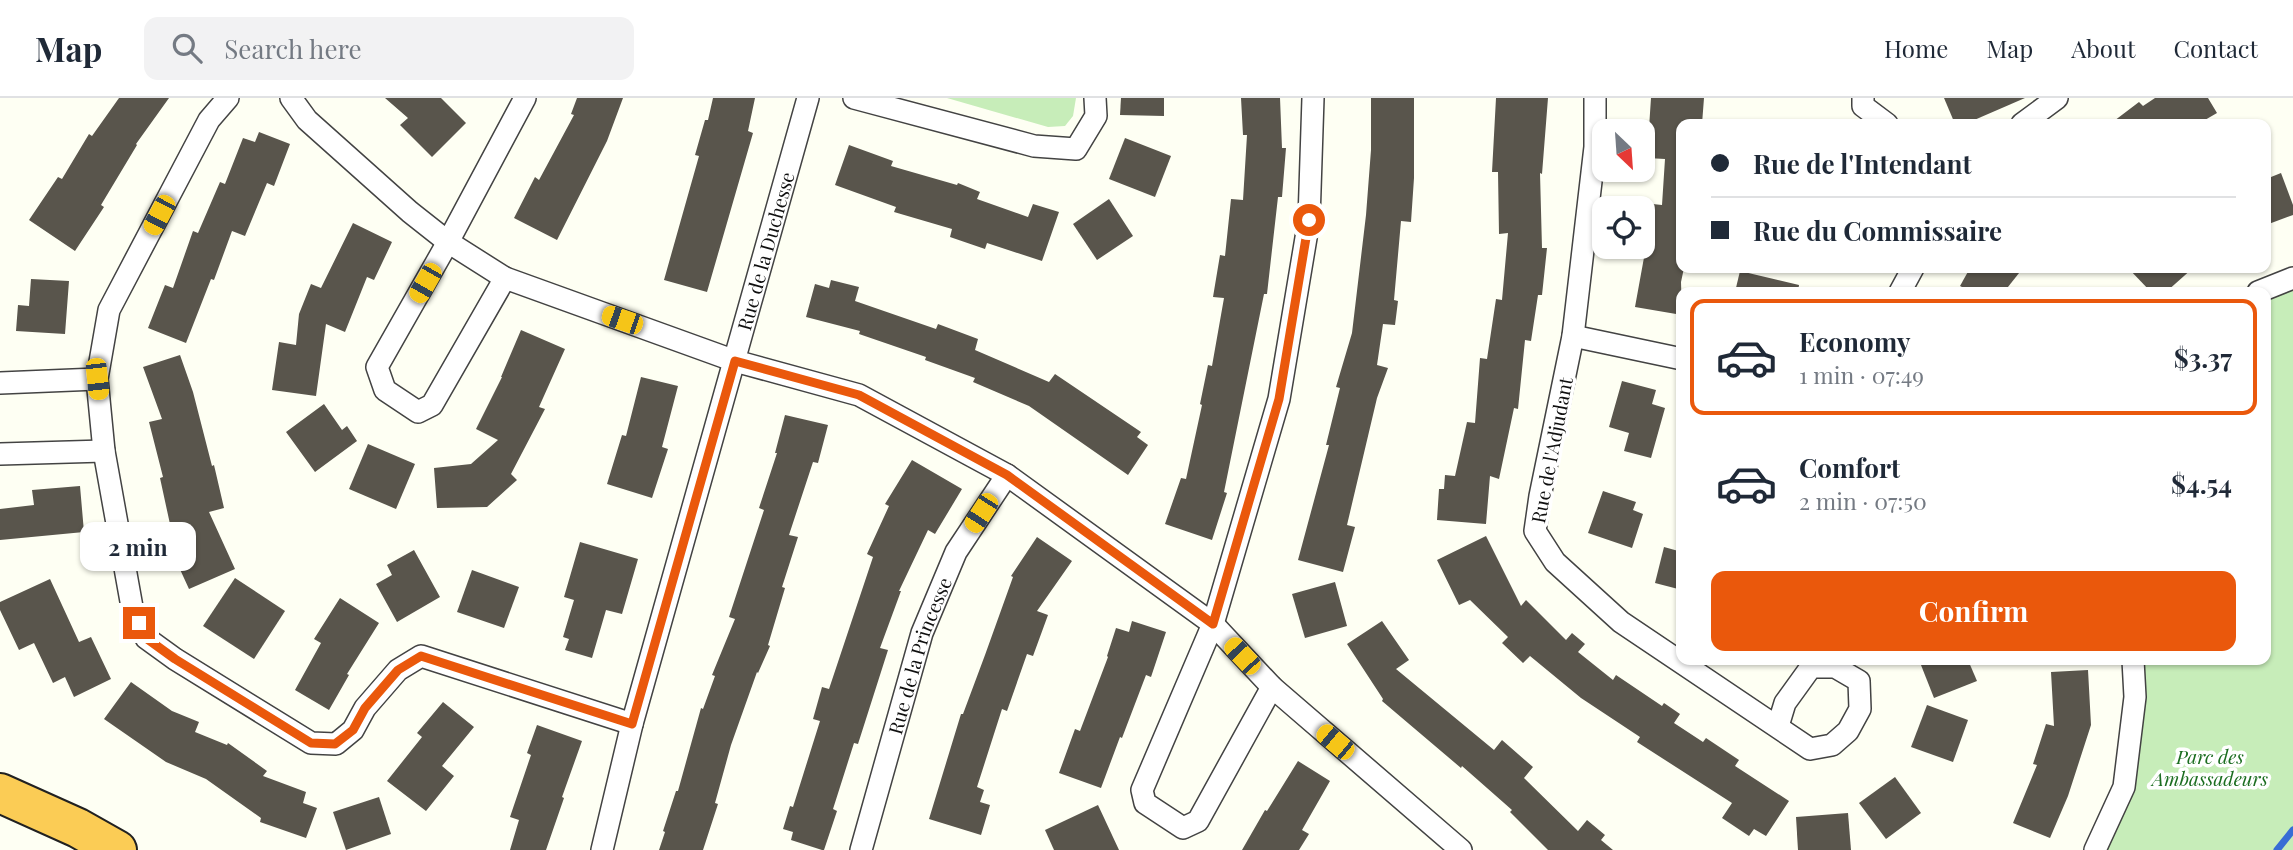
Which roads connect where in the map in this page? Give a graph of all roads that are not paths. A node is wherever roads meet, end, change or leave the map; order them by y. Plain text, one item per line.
1 (228, 98) edge
2 (291, 98) edge
3 (525, 98) edge
4 (808, 98) edge
5 (854, 98) edge
6 (1096, 98) edge
7 (1313, 98) edge
8 (1595, 98) edge
9 (1863, 98) edge
10 (2057, 98) edge
11 (1880, 119) edge
12 (2029, 119) edge
13 (449, 242) junction
14 (505, 278) junction
15 (2293, 278) edge
16 (2271, 287) edge
17 (1573, 336) junction
18 (1676, 358) edge
19 (735, 361) junction
20 (97, 379) junction
21 (0, 383) edge
22 (104, 451) junction
23 (0, 454) edge
24 (1007, 475) junction
25 (1213, 624) junction
26 (1676, 658) edge
27 (1686, 665) edge
28 (2133, 665) edge
29 (1272, 687) junction
30 (632, 724) junction
31 (1778, 726) dead end
32 (0, 765) edge
33 (0, 793) edge
34 (78, 828) junction
35 (117, 850) edge
36 (602, 850) edge
37 (860, 850) edge
38 (1461, 850) edge
39 (2095, 850) edge

1 - 20 street
2 - 13 street
3 - 13 street
4 - 19 street, Rue de la Duchesse
5 - 6 street
7 - 25 street
8 - 17 street, Rue de l'Adjudant
9 - 11 street
10 - 12 street
13 - 14 street
13 - 14 street
14 - 19 street
15 - 16 street
17 - 18 street
17 - 26 street, Rue de l'Adjudant
19 - 24 street
19 - 30 street, Rue de la Duchesse
20 - 21 street
20 - 22 street
22 - 23 street
22 - 30 street
24 - 25 street
24 - 37 street, Rue de la Princesse
25 - 29 street
25 - 29 street
27 - 31 street, Rue de l'Adjudant
28 - 39 street
29 - 38 street
30 - 36 street, Rue de la Duchesse
32 - 34 highway
33 - 34 highway
34 - 35 highway

